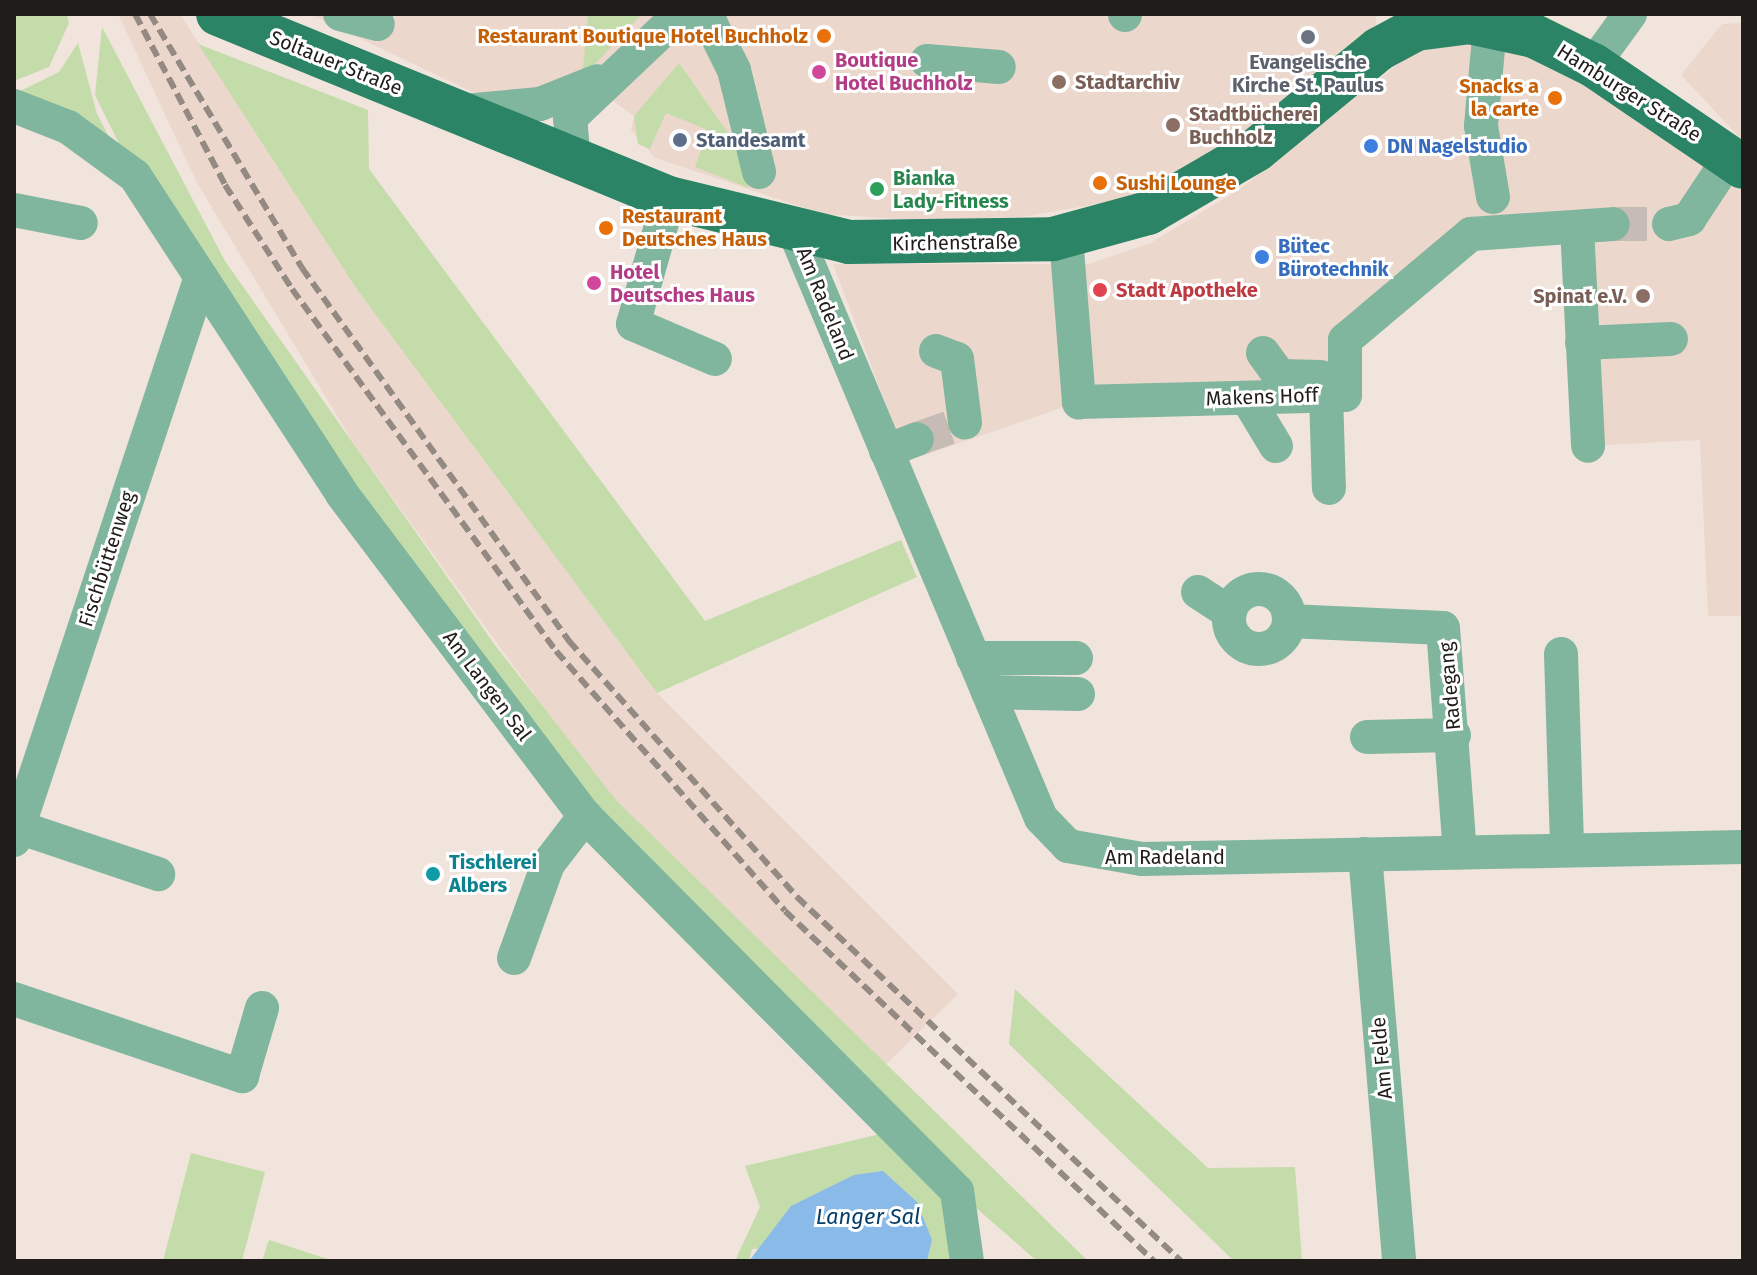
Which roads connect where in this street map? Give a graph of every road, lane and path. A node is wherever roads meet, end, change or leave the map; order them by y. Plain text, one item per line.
1 (218, 14) edge
2 (340, 14) edge
3 (680, 14) edge
4 (695, 14) edge
5 (1630, 14) edge
6 (1412, 22) edge
7 (378, 24) dead end
8 (1490, 27) junction
9 (927, 61) dead end
10 (1593, 65) junction
11 (999, 67) dead end
12 (621, 71) junction
13 (14, 106) edge
14 (454, 110) junction
15 (574, 161) junction
16 (1737, 162) edge
17 (759, 172) dead end
18 (1493, 197) dead end
19 (669, 198) junction
20 (14, 210) edge
21 (81, 223) dead end
22 (1613, 224) tunnel mouth
23 (1669, 224) tunnel mouth
24 (1577, 227) junction
25 (796, 235) junction
26 (1066, 237) junction
27 (201, 277) junction
28 (1671, 339) dead end
29 (1582, 343) junction
30 (936, 351) dead end
31 (1263, 353) dead end
32 (715, 359) dead end
33 (1336, 387) junction
34 (1247, 398) junction
35 (965, 422) dead end
36 (917, 439) tunnel mouth
37 (1276, 446) dead end
38 (1588, 446) dead end
39 (886, 451) junction
40 (1329, 488) dead end
41 (1198, 592) dead end
42 (1561, 654) dead end
43 (973, 658) junction
44 (1076, 658) dead end
45 (988, 692) junction
46 (1078, 694) dead end
47 (1454, 735) junction
48 (1367, 737) dead end
49 (585, 816) junction
50 (16, 834) edge
51 (1743, 847) edge
52 (1567, 850) junction
53 (1460, 852) junction
54 (1365, 854) junction
55 (158, 874) dead end
56 (514, 958) dead end
57 (14, 999) edge
58 (262, 1008) dead end
59 (967, 1261) edge
60 (1399, 1261) edge

1 - 14 main road, Soltauer Straße
2 - 7 street
3 - 12 street
4 - 17 street
5 - 10 street
6 - 8 main road, Hamburger Straße
6 - 26 main road, Kirchenstraße
8 - 10 main road, Hamburger Straße
8 - 18 street
9 - 11 street
10 - 16 main road, Hamburger Straße
12 - 14 street
12 - 15 street
13 - 27 street, Am Langen Sal
14 - 15 main road, Kirchenstraße
15 - 19 main road, Kirchenstraße
16 - 23 street
19 - 25 main road, Kirchenstraße
19 - 32 street
20 - 21 street
22 - 24 street, Makens Hoff
24 - 29 street
24 - 33 street, Makens Hoff
25 - 26 main road, Kirchenstraße
25 - 39 street, Am Radeland
26 - 34 street, Makens Hoff
27 - 49 street, Am Langen Sal
27 - 50 street, Fischbüttenweg
28 - 29 street
29 - 38 street
30 - 35 street
31 - 33 street
33 - 34 street, Makens Hoff
33 - 40 street
34 - 37 street
36 - 39 street
39 - 43 street, Am Radeland
41 - 47 street, Radegang
42 - 52 street
43 - 44 street
43 - 45 street, Am Radeland
45 - 46 street
45 - 54 street, Am Radeland
47 - 48 street
47 - 53 street, Radegang
49 - 56 street
49 - 59 street, Am Langen Sal
50 - 55 street
51 - 52 street, Am Radeland
52 - 53 street, Am Radeland
53 - 54 street, Am Radeland
54 - 60 street, Am Felde
57 - 58 street

